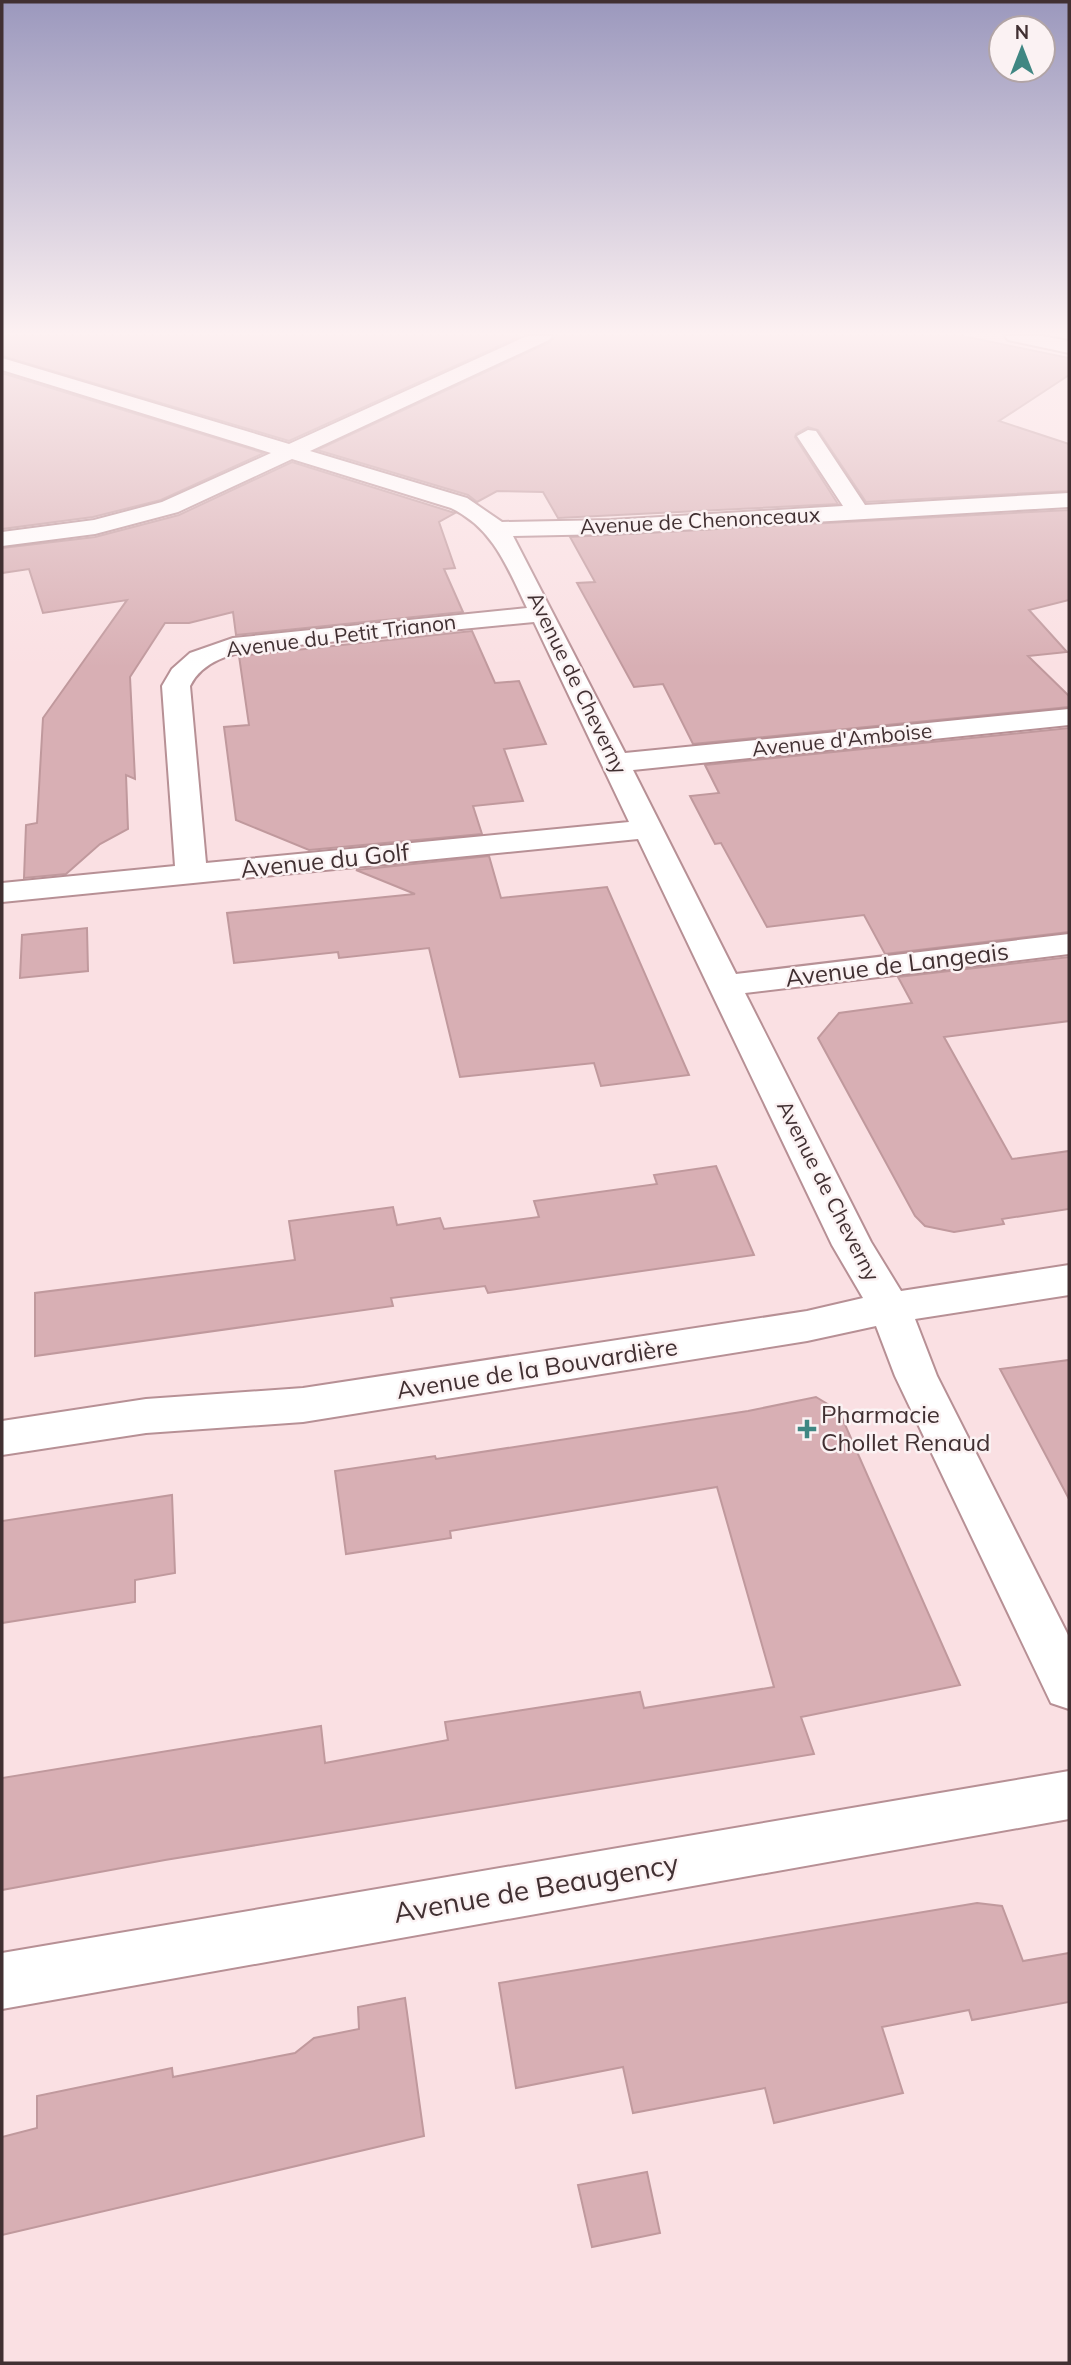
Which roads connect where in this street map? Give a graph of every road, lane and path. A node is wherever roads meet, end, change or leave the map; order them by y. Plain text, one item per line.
1 (278, 446) edge
2 (304, 446) edge
3 (815, 446) edge
4 (294, 451) junction
5 (1069, 500) edge
6 (859, 513) junction
7 (498, 529) junction
8 (2, 539) edge
9 (542, 614) junction
10 (1069, 717) edge
11 (616, 763) junction
12 (648, 829) junction
13 (191, 874) junction
14 (2, 893) edge
15 (1069, 944) edge
16 (725, 985) junction
17 (1069, 1280) edge
18 (890, 1308) junction
19 (2, 1437) edge
20 (1069, 1687) edge
21 (1069, 1796) edge
22 (2, 1981) edge

1 - 4 street, Avenue de Cheverny
2 - 4 street
3 - 6 street
4 - 7 street, Avenue de Cheverny
4 - 8 street
5 - 6 street, Avenue de Chenonceaux
6 - 7 street, Avenue de Chenonceaux
7 - 9 street, Avenue de Cheverny
9 - 11 street, Avenue de Cheverny
9 - 13 street, Avenue du Petit Trianon
10 - 11 street, Avenue d'Amboise
11 - 12 street, Avenue de Cheverny
12 - 13 street, Avenue du Golf
12 - 16 street, Avenue de Cheverny
13 - 14 street, Avenue du Golf
15 - 16 street, Avenue de Langeais
16 - 18 street, Avenue de Cheverny
17 - 18 street, Avenue de la Bouvardière
18 - 19 street, Avenue de la Bouvardière
18 - 20 street, Avenue de Cheverny
21 - 22 street, Avenue de Beaugency

